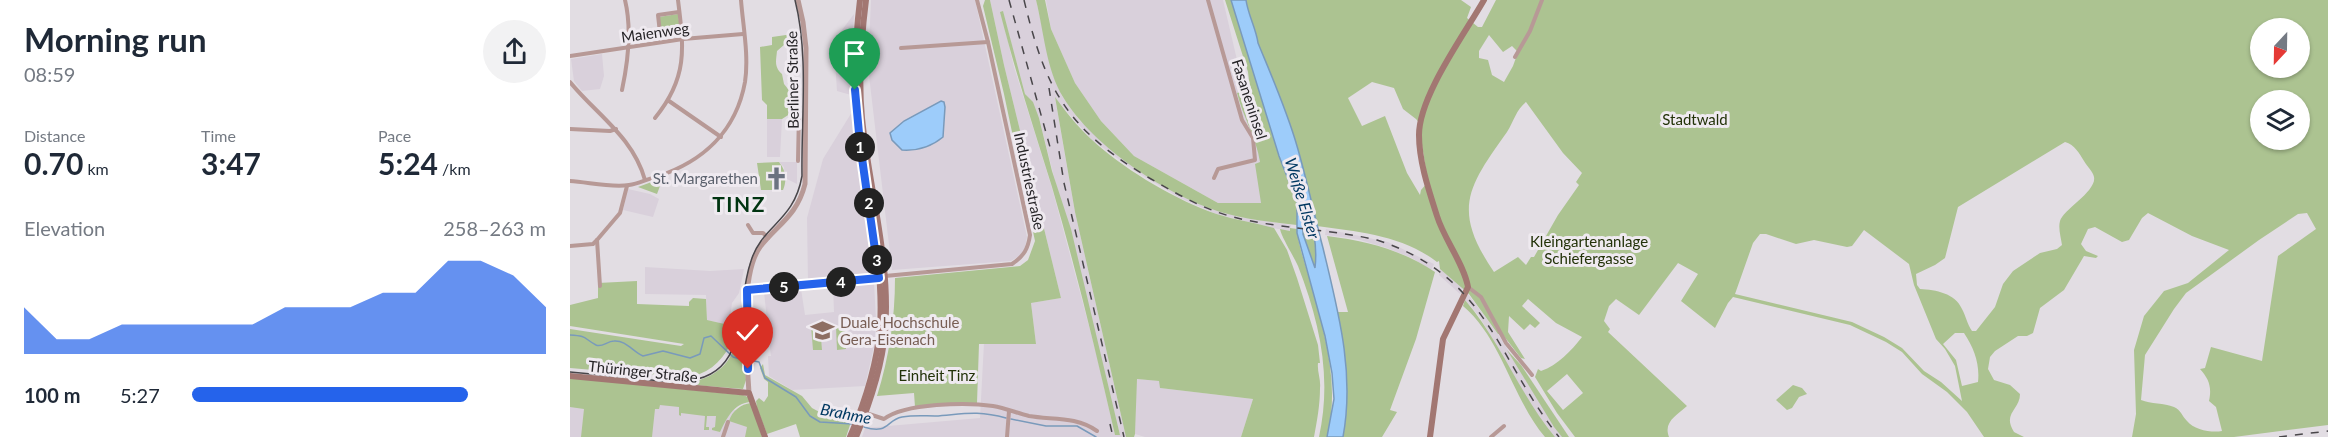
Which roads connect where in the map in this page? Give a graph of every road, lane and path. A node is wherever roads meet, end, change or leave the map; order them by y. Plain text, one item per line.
1 (625, 0) edge
2 (678, 0) edge
3 (741, 0) edge
4 (798, 0) edge
5 (860, 0) edge
6 (866, 0) edge
7 (977, 0) edge
8 (1208, 0) edge
9 (1484, 0) edge
10 (1542, 0) edge
11 (680, 12) junction
12 (743, 34) junction
13 (683, 39) junction
14 (661, 42) junction
15 (988, 42) junction
16 (628, 47) junction
17 (901, 48) dead end
18 (570, 56) edge
19 (1515, 57) dead end
20 (570, 82) edge
21 (622, 90) dead end
22 (669, 101) junction
23 (799, 112) dead end
24 (655, 118) dead end
25 (570, 129) edge
26 (616, 129) junction
27 (721, 137) junction
28 (802, 161) junction
29 (1214, 178) dead end
30 (570, 180) edge
31 (645, 180) junction
32 (627, 186) junction
33 (748, 225) dead end
34 (769, 238) junction
35 (597, 240) junction
36 (570, 246) edge
37 (882, 277) junction
38 (600, 286) dead end
39 (1468, 287) junction
40 (747, 290) junction
41 (1532, 375) dead end
42 (570, 376) edge
43 (749, 393) junction
44 (863, 412) junction
45 (1009, 412) junction
46 (728, 422) dead end
47 (1504, 426) dead end
48 (1096, 430) dead end
49 (856, 432) edge
50 (723, 437) edge
51 (765, 437) edge
52 (850, 437) edge
53 (1007, 437) edge
54 (1430, 437) edge
55 (1491, 437) edge

1 - 16 street
2 - 11 street
3 - 12 street
4 - 28 street, Berliner Straße
5 - 37 main road
6 - 37 main road
7 - 15 street, Industriestraße
8 - 29 street, Fasaneninsel
9 - 39 main road
10 - 19 street
11 - 13 street
11 - 14 street
12 - 13 street, Maienweg
12 - 27 street
13 - 14 street, Maienweg
13 - 22 street
14 - 16 street, Maienweg
15 - 17 street
15 - 37 street, Industriestraße
16 - 18 street, Maienweg
16 - 21 street
20 - 26 street
22 - 24 street
22 - 27 street
23 - 28 street
25 - 26 street
26 - 31 street
27 - 31 street
28 - 34 street, Berliner Straße
30 - 32 street
31 - 32 street
32 - 35 street
33 - 34 street
34 - 40 street, Berliner Straße
35 - 36 street
35 - 38 street
37 - 40 street
37 - 44 main road
39 - 41 street
39 - 54 main road
40 - 43 street, Berliner Straße
42 - 43 main road, Thüringer Straße
43 - 51 main road
44 - 45 street
44 - 49 main road
45 - 48 street
45 - 53 street
46 - 50 street
47 - 55 street
49 - 52 main road

